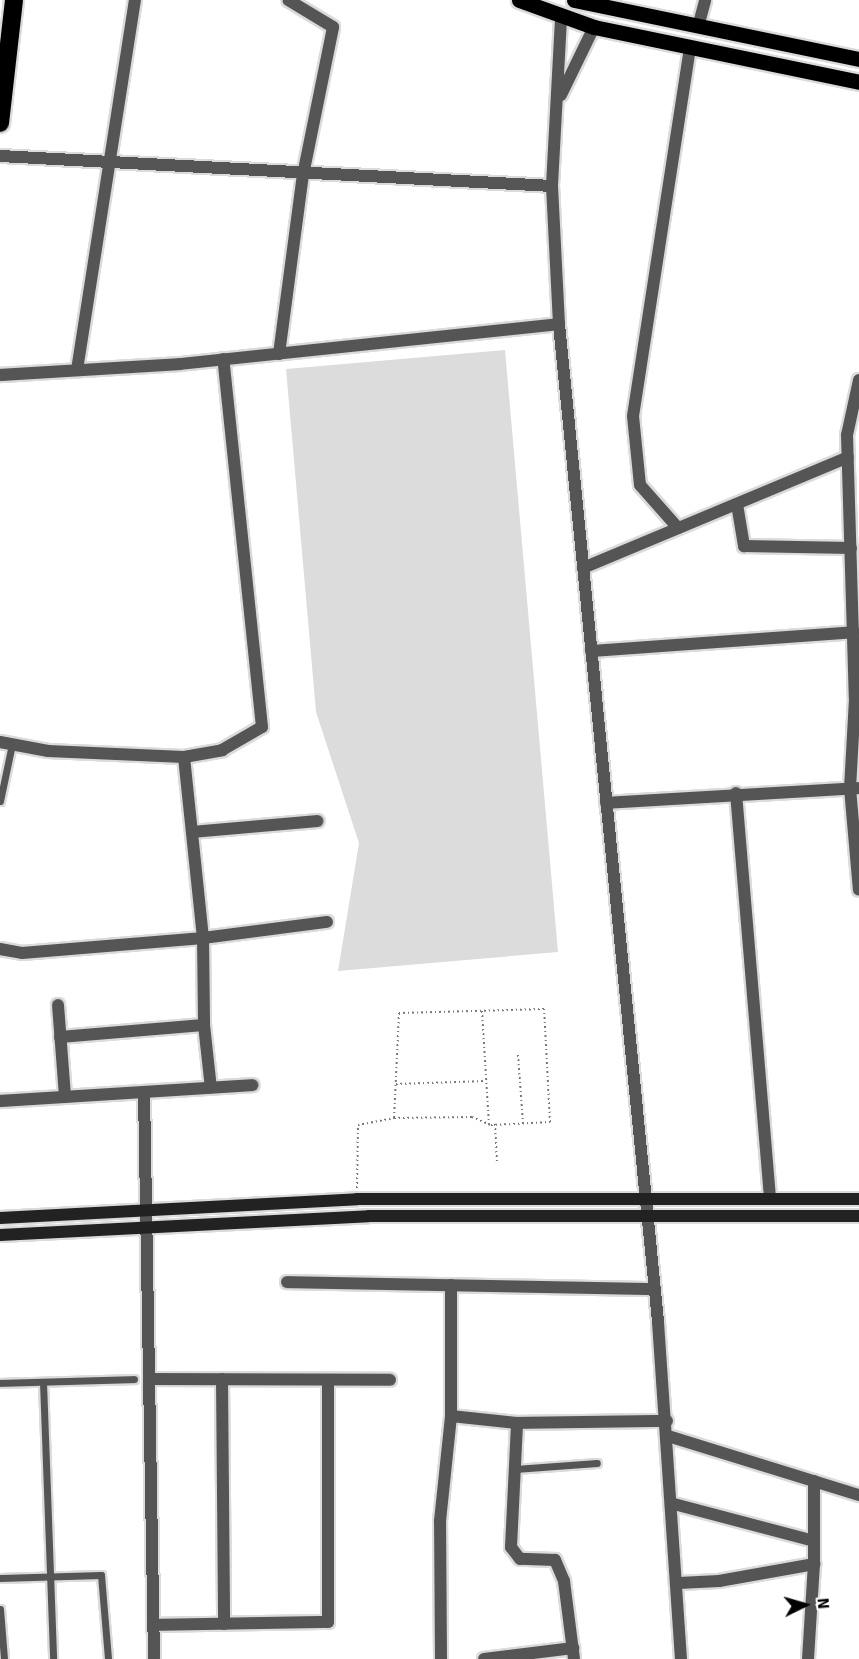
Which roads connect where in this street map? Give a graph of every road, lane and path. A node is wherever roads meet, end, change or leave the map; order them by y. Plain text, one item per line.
1 (14, 0) edge
2 (135, 0) edge
3 (288, 0) edge
4 (519, 0) edge
5 (574, 0) edge
6 (705, 0) edge
7 (561, 19) junction
8 (594, 27) junction
9 (698, 27) junction
10 (690, 49) junction
11 (859, 59) edge
12 (859, 82) edge
13 (559, 99) junction
14 (0, 123) edge
15 (0, 156) edge
16 (110, 159) junction
17 (303, 175) junction
18 (552, 186) junction
19 (559, 324) junction
20 (279, 354) junction
21 (223, 359) junction
22 (77, 370) junction
23 (0, 375) edge
24 (859, 380) edge
25 (848, 458) junction
26 (737, 504) junction
27 (678, 528) junction
28 (855, 535) edge
29 (851, 548) junction
30 (583, 568) junction
31 (856, 610) edge
32 (854, 632) junction
33 (591, 651) junction
34 (6, 743) edge
35 (184, 757) junction
36 (854, 788) edge
37 (736, 793) junction
38 (0, 801) edge
39 (606, 803) junction
40 (318, 821) dead end
41 (192, 832) junction
42 (859, 890) edge
43 (327, 922) dead end
44 (203, 938) junction
45 (0, 949) edge
46 (58, 1005) dead end
47 (482, 1011) junction
48 (204, 1025) junction
49 (60, 1036) junction
50 (518, 1055) dead end
51 (486, 1081) junction
52 (396, 1084) junction
53 (252, 1085) dead end
54 (211, 1088) junction
55 (144, 1092) junction
56 (65, 1097) junction
57 (0, 1101) edge
58 (394, 1118) junction
59 (523, 1123) junction
60 (489, 1124) junction
61 (495, 1124) junction
62 (497, 1163) dead end
63 (644, 1196) junction
64 (770, 1197) junction
65 (357, 1199) junction
66 (859, 1199) edge
67 (146, 1209) junction
68 (645, 1213) junction
69 (859, 1216) edge
70 (0, 1218) edge
71 (146, 1226) junction
72 (0, 1234) edge
73 (287, 1282) dead end
74 (451, 1285) junction
75 (654, 1289) junction
76 (134, 1379) dead end
77 (149, 1379) junction
78 (222, 1379) junction
79 (328, 1380) junction
80 (390, 1380) dead end
81 (43, 1382) junction
82 (0, 1383) edge
83 (451, 1416) junction
84 (667, 1421) junction
85 (517, 1423) junction
86 (668, 1436) junction
87 (597, 1463) dead end
88 (515, 1469) junction
89 (814, 1481) junction
90 (859, 1495) edge
91 (674, 1504) junction
92 (814, 1541) junction
93 (814, 1564) junction
94 (48, 1575) junction
95 (0, 1578) edge
96 (679, 1583) junction
97 (0, 1609) edge
98 (224, 1624) junction
99 (154, 1625) junction
100 (573, 1654) edge
101 (4, 1659) edge
102 (52, 1659) edge
103 (108, 1659) edge
104 (154, 1659) edge
105 (441, 1659) edge
106 (484, 1659) edge
107 (681, 1659) edge
108 (808, 1659) edge

1 - 14 highway
2 - 16 street
3 - 17 street
4 - 7 main road
5 - 9 main road
6 - 9 street
7 - 8 main road
7 - 13 street
8 - 10 main road
8 - 13 street
9 - 11 main road
10 - 12 main road
10 - 27 street
13 - 18 street
15 - 16 street
16 - 17 street
16 - 22 street
17 - 18 street
17 - 20 street
18 - 19 street
19 - 20 street
19 - 30 street
20 - 21 street
21 - 22 street
21 - 35 street
22 - 23 street
24 - 25 street
25 - 26 street
25 - 28 street
26 - 27 street
26 - 29 street
27 - 30 street
28 - 29 street
29 - 31 street
30 - 33 street
31 - 32 street
32 - 33 street
32 - 36 street
33 - 39 street
34 - 35 street
34 - 38 lane
35 - 41 street
36 - 37 street
36 - 42 street
37 - 39 street
37 - 64 street
39 - 63 street
40 - 41 street
41 - 44 street
43 - 44 street
44 - 45 street
44 - 48 street
46 - 49 street
47 - 51 path
47 - 52 path
47 - 59 path
48 - 49 street
48 - 54 street
49 - 56 street
50 - 59 path
51 - 52 path
51 - 60 path
52 - 58 path
53 - 54 street
54 - 55 street
55 - 56 street
55 - 67 street
56 - 57 street
58 - 60 path
58 - 65 path
59 - 61 path
60 - 61 path
61 - 62 path
63 - 64 street
63 - 65 street
63 - 68 street
64 - 66 street
65 - 67 street
67 - 70 street
67 - 71 street
68 - 69 street
68 - 71 street
68 - 75 street
71 - 72 street
71 - 77 street
73 - 74 street
74 - 75 street
74 - 83 street
75 - 84 street
76 - 81 lane
77 - 78 street
77 - 99 street
78 - 79 street
78 - 98 street
79 - 80 street
79 - 98 street
81 - 82 lane
81 - 94 lane
83 - 85 street
83 - 105 street
84 - 85 street
84 - 86 street
85 - 88 street
86 - 89 street
86 - 91 street
87 - 88 lane
88 - 100 street
89 - 90 street
89 - 92 street
91 - 92 street
91 - 96 street
92 - 93 street
93 - 96 street
93 - 108 street
94 - 95 lane
94 - 102 lane
94 - 103 lane
96 - 107 street
97 - 101 lane
98 - 99 street
99 - 104 street
100 - 106 street

